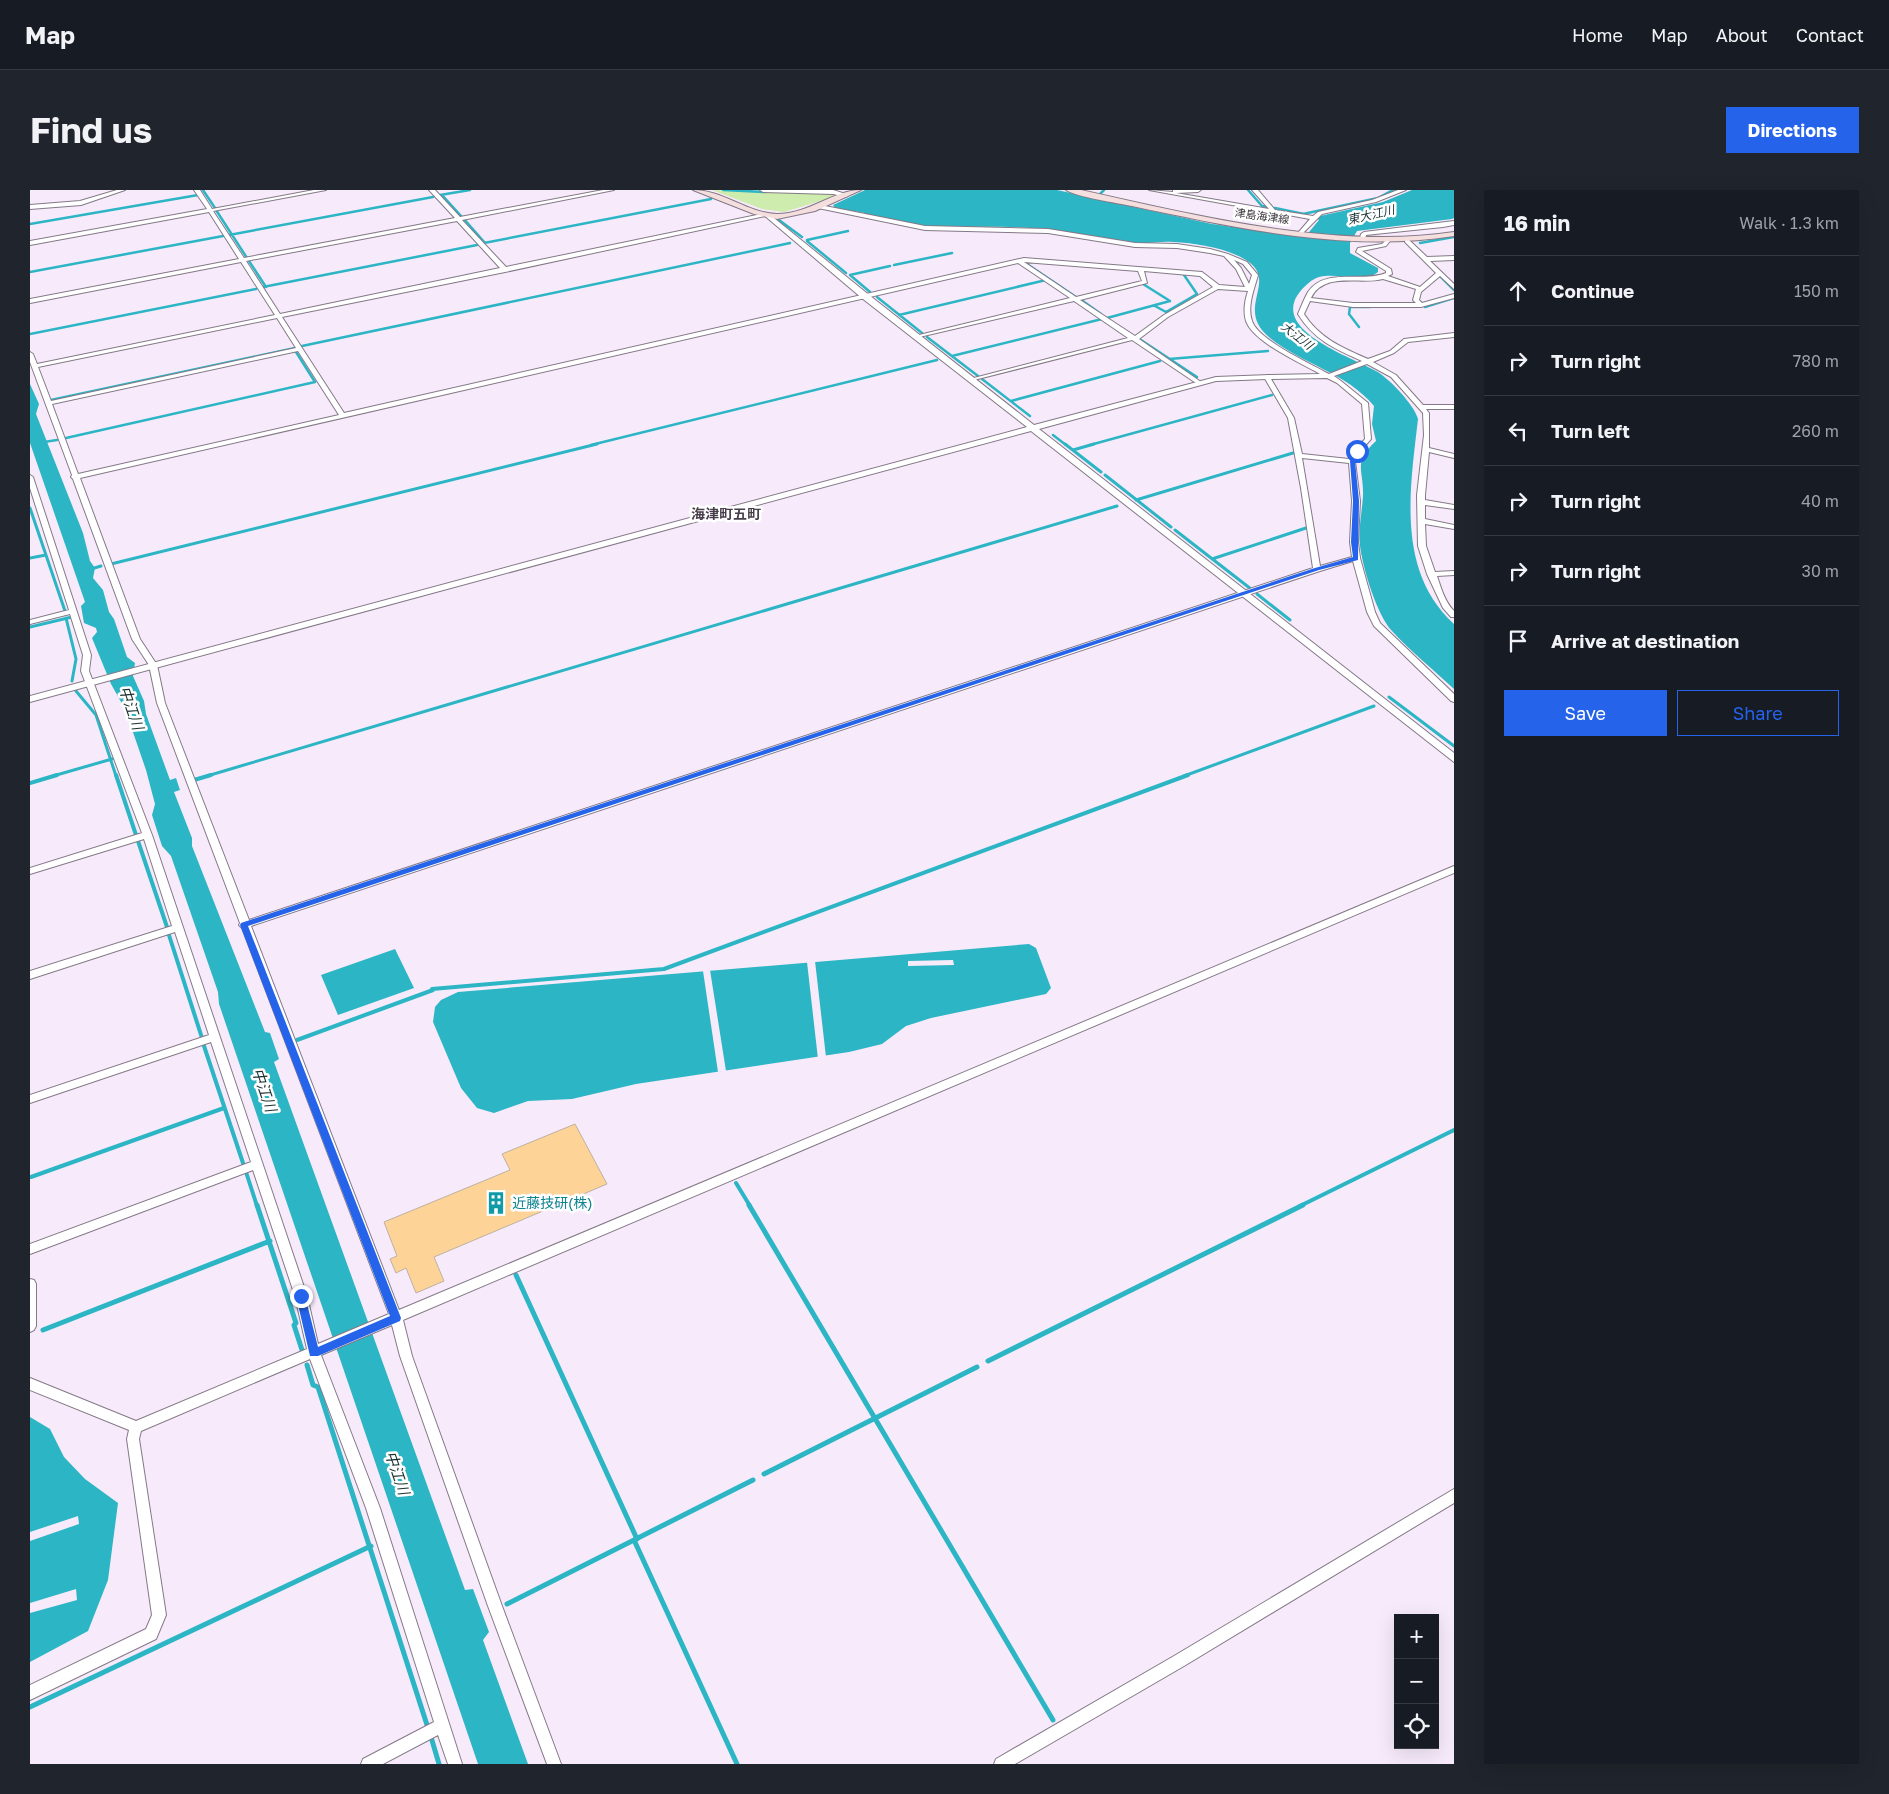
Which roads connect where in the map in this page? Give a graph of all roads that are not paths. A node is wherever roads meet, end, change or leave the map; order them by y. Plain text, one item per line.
1 (122, 190) edge
2 (197, 190) edge
3 (323, 190) edge
4 (432, 190) edge
5 (611, 190) edge
6 (701, 190) edge
7 (763, 190) edge
8 (856, 190) edge
9 (1070, 190) edge
10 (1152, 190) edge
11 (1198, 190) edge
12 (1255, 190) edge
13 (1403, 190) edge
14 (835, 191) edge
15 (1160, 192) junction
16 (1096, 193) edge
17 (846, 195) junction
18 (30, 207) edge
19 (820, 207) junction
20 (210, 210) junction
21 (1273, 210) junction
22 (767, 215) junction
23 (1314, 218) junction
24 (458, 219) junction
25 (1454, 223) edge
26 (1303, 233) junction
27 (1454, 234) edge
28 (1360, 239) junction
29 (1407, 241) junction
30 (1387, 242) junction
31 (30, 243) edge
32 (1226, 254) junction
33 (1454, 258) edge
34 (1426, 259) junction
35 (242, 261) junction
36 (1019, 261) junction
37 (1140, 269) junction
38 (504, 270) junction
39 (1440, 273) junction
40 (1384, 277) junction
41 (1217, 287) junction
42 (1454, 287) edge
43 (1249, 289) junction
44 (1421, 289) junction
45 (866, 296) junction
46 (1454, 296) edge
47 (1075, 299) junction
48 (1309, 299) junction
49 (30, 301) edge
50 (1421, 305) junction
51 (279, 316) junction
52 (1453, 336) edge
53 (917, 337) junction
54 (1134, 339) junction
55 (300, 350) junction
56 (30, 354) edge
57 (1365, 362) junction
58 (34, 366) junction
59 (1330, 375) junction
60 (1267, 377) junction
61 (972, 380) junction
62 (1199, 383) junction
63 (49, 403) junction
64 (1422, 407) junction
65 (1454, 407) edge
66 (342, 416) junction
67 (1032, 427) junction
68 (1425, 449) junction
69 (1298, 456) junction
70 (1454, 456) edge
71 (1352, 461) junction
72 (30, 477) edge
73 (74, 477) junction
74 (34, 500) edge
75 (1421, 502) junction
76 (1454, 507) edge
77 (1422, 521) junction
78 (1454, 527) edge
79 (1356, 558) junction
80 (1317, 569) junction
81 (1454, 573) edge
82 (1431, 574) junction
83 (1245, 594) junction
84 (74, 611) junction
85 (1454, 615) edge
86 (30, 622) edge
87 (149, 666) junction
88 (89, 683) junction
89 (30, 699) edge
90 (1454, 699) edge
91 (1454, 758) edge
92 (147, 835) junction
93 (1454, 869) edge
94 (30, 871) edge
95 (244, 925) junction
96 (177, 928) junction
97 (30, 975) edge
98 (215, 1037) junction
99 (30, 1100) edge
100 (257, 1164) junction
101 (30, 1249) edge
102 (30, 1284) edge
103 (396, 1318) junction
104 (30, 1326) edge
105 (318, 1351) junction
106 (30, 1384) edge
107 (136, 1427) junction
108 (1454, 1496) edge
109 (30, 1694) edge
110 (442, 1725) junction
111 (368, 1764) edge
112 (455, 1764) edge
113 (554, 1764) edge
114 (1001, 1764) edge

1 - 18 street
2 - 20 street
3 - 20 street
4 - 24 street
5 - 24 street
6 - 22 main road
7 - 14 street
8 - 17 main road
9 - 16 main road, 津島海津線
10 - 15 street
11 - 15 street
12 - 21 street
13 - 23 street
14 - 17 street
15 - 21 street
16 - 26 main road, 津島海津線
17 - 19 main road
19 - 22 main road
19 - 32 street
20 - 31 street
20 - 35 street
21 - 23 street
22 - 38 street
22 - 45 street
23 - 26 street
24 - 35 street
24 - 38 street
25 - 28 street
26 - 28 main road, 津島海津線
27 - 29 main road, 津島海津線
28 - 30 main road, 津島海津線
29 - 30 main road, 津島海津線
29 - 34 street
30 - 40 street
32 - 43 street
32 - 43 street
33 - 34 street
34 - 39 street
35 - 49 street
35 - 51 street
36 - 37 street
36 - 45 street
36 - 47 street
37 - 41 street
37 - 47 street
38 - 51 street
39 - 42 street
39 - 44 street
40 - 44 street
40 - 48 street
41 - 43 street
41 - 54 street
43 - 59 street
44 - 50 street
45 - 53 street
45 - 66 street
46 - 50 street
47 - 53 street
47 - 54 street
48 - 50 street
48 - 57 street
51 - 55 street
51 - 58 street
52 - 57 street
53 - 61 street
54 - 61 street
54 - 62 street
55 - 63 street
55 - 66 street
56 - 58 street
57 - 59 street
57 - 64 street
58 - 63 street
59 - 60 street
59 - 71 street
60 - 62 street
60 - 69 street
61 - 67 street
62 - 67 street
63 - 73 street
64 - 65 street
64 - 68 street
66 - 73 street
67 - 83 street
67 - 87 street
68 - 70 street
68 - 75 street
69 - 71 street
69 - 80 street
71 - 79 street
72 - 74 street
73 - 87 street
74 - 84 street
75 - 76 street
75 - 77 street
77 - 78 street
77 - 82 street
79 - 80 street
79 - 90 street
80 - 83 street
81 - 82 street
82 - 85 street
83 - 91 street
83 - 95 street
84 - 86 street
84 - 88 street
87 - 88 street
87 - 95 street
88 - 89 street
88 - 92 street
92 - 94 street
92 - 96 street
93 - 103 street
95 - 103 street
96 - 97 street
96 - 98 street
98 - 99 street
98 - 100 street
100 - 101 street
100 - 105 street
102 - 104 street
103 - 105 street
103 - 113 street
105 - 107 street
105 - 110 street
106 - 107 street
107 - 109 street
108 - 114 street
110 - 111 street
110 - 112 street

